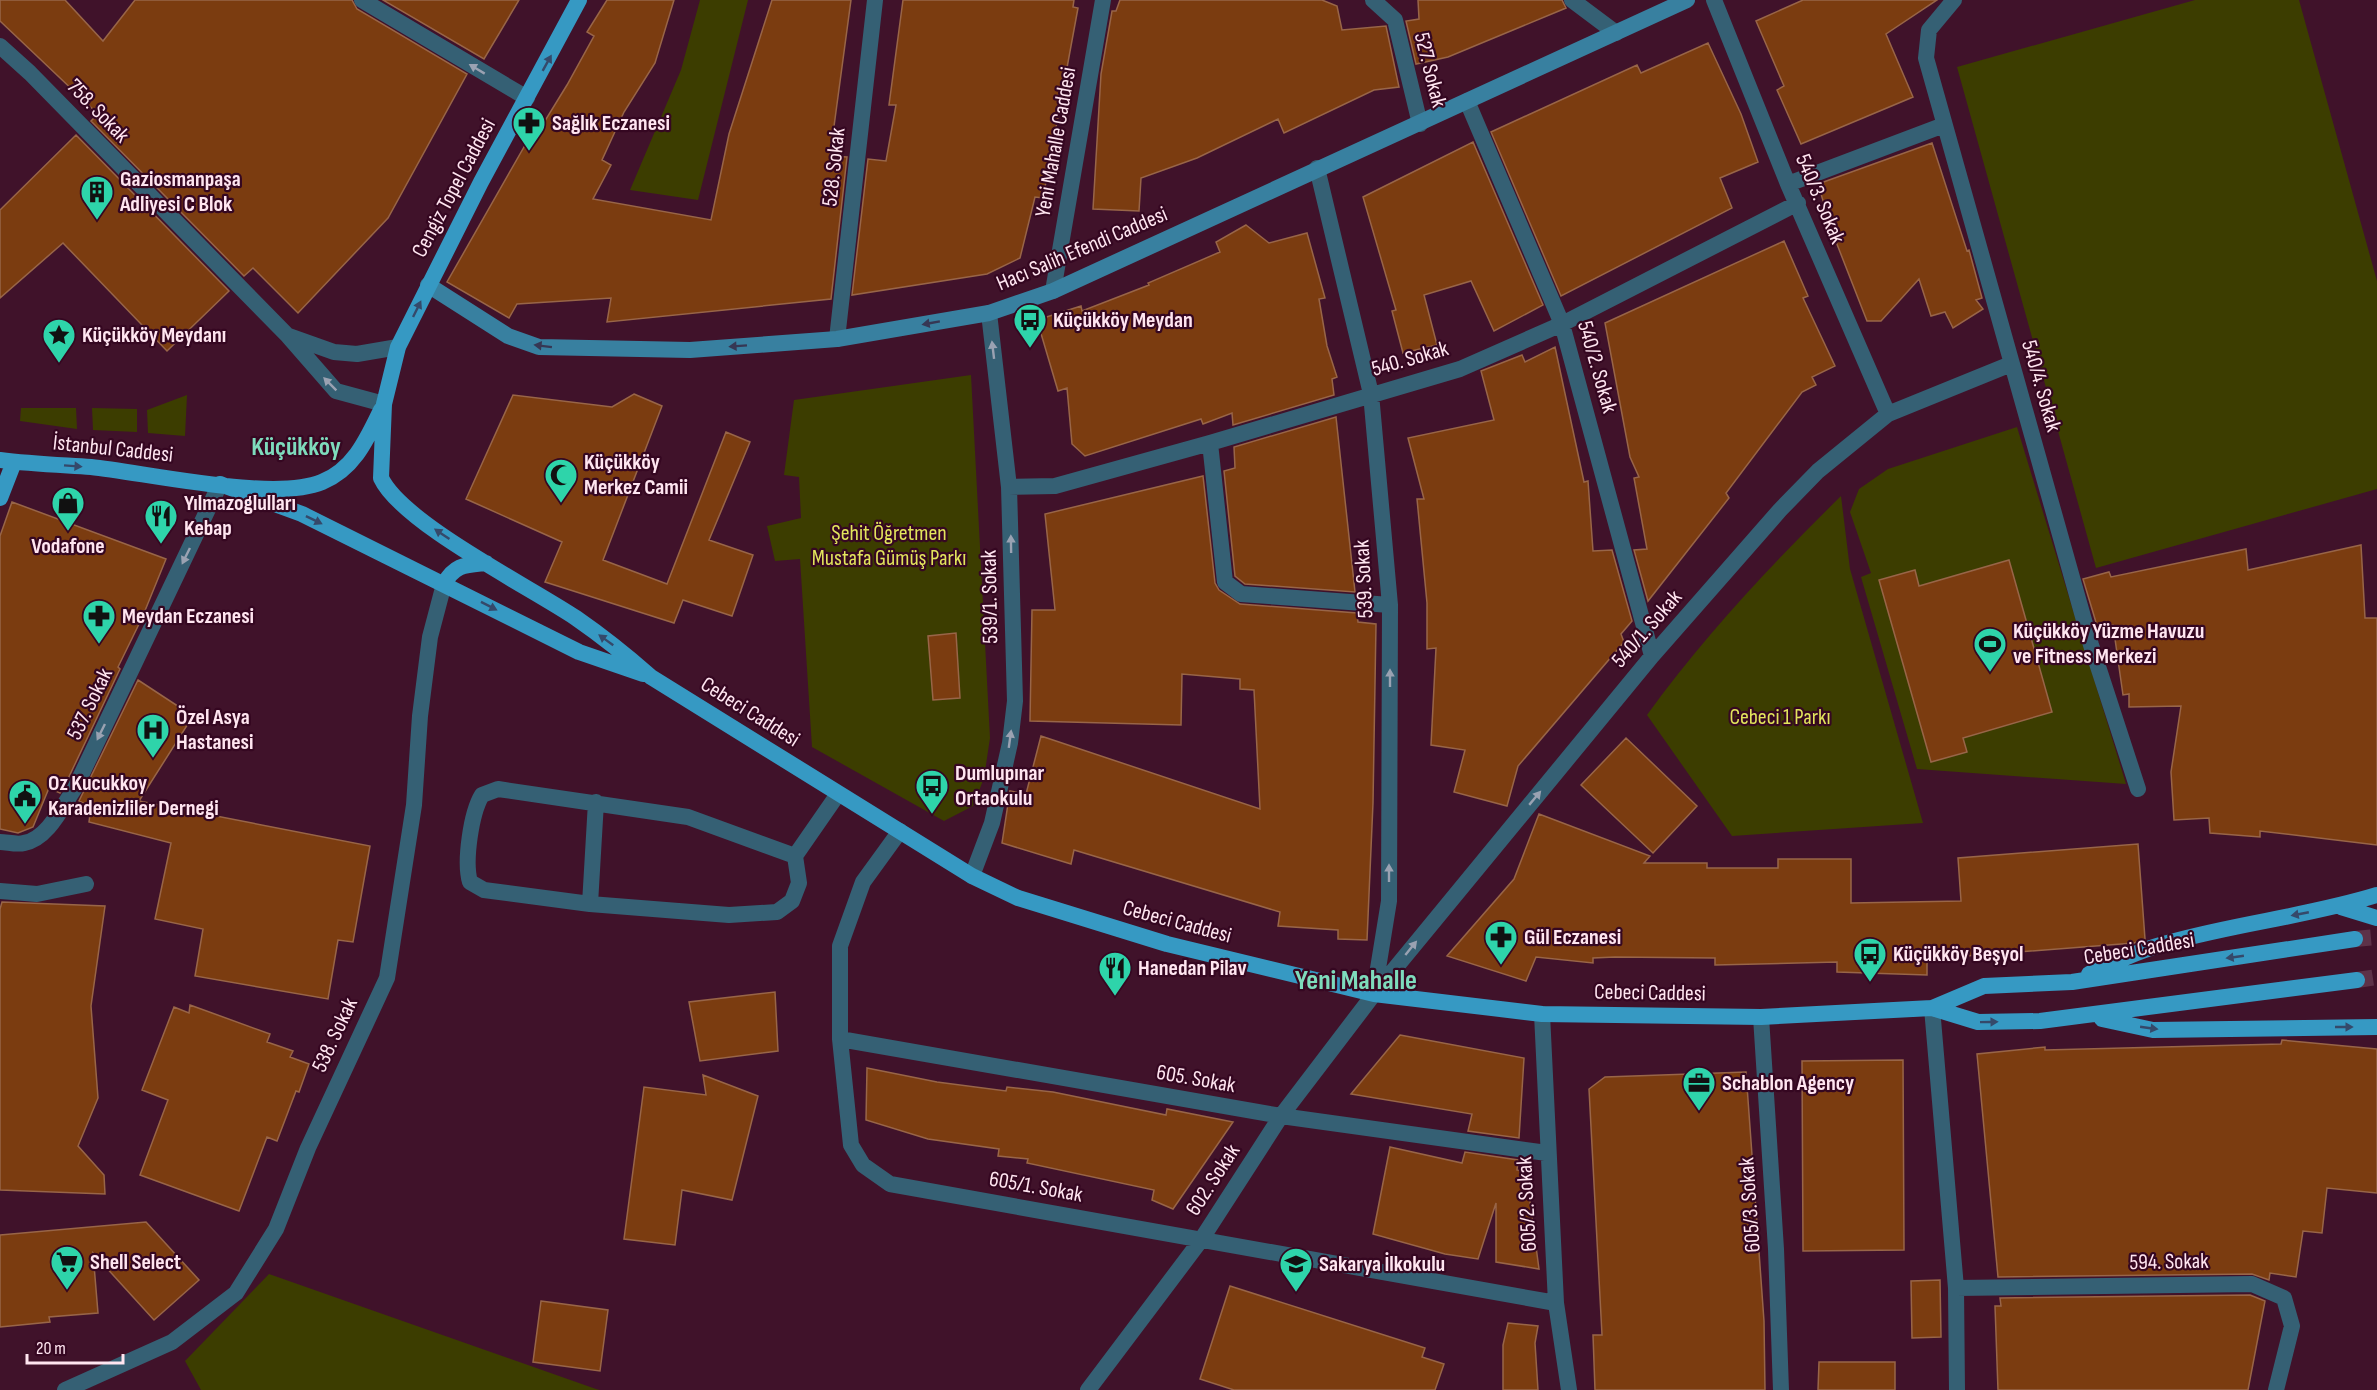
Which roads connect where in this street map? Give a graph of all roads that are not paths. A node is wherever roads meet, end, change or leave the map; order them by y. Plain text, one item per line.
1 (362, 0) edge
2 (579, 0) edge
3 (875, 0) edge
4 (1103, 0) edge
5 (1373, 0) edge
6 (1572, 0) edge
7 (1687, 0) edge
8 (1714, 0) edge
9 (1954, 0) edge
10 (1616, 33) junction
11 (0, 46) edge
12 (527, 99) junction
13 (1467, 101) junction
14 (1420, 124) junction
15 (1944, 125) junction
16 (1317, 168) junction
17 (1788, 184) junction
18 (1798, 203) junction
19 (428, 285) junction
20 (1053, 291) junction
21 (989, 313) junction
22 (1562, 324) junction
23 (288, 336) junction
24 (837, 339) junction
25 (398, 347) junction
26 (2011, 364) junction
27 (1371, 394) junction
28 (384, 404) junction
29 (1888, 414) junction
30 (1210, 443) junction
31 (7, 461) edge
32 (220, 484) junction
33 (1009, 487) junction
34 (0, 498) edge
35 (486, 563) junction
36 (444, 584) junction
37 (1390, 605) junction
38 (1652, 656) junction
39 (651, 677) junction
40 (2138, 789) dead end
41 (838, 794) junction
42 (596, 802) junction
43 (900, 831) junction
44 (0, 842) edge
45 (795, 856) junction
46 (972, 876) junction
47 (86, 884) dead end
48 (0, 891) edge
49 (2377, 895) edge
50 (590, 904) junction
51 (2340, 907) junction
52 (2377, 918) edge
53 (2355, 939) tunnel mouth
54 (2357, 980) tunnel mouth
55 (2072, 982) junction
56 (1374, 994) junction
57 (1932, 1008) junction
58 (1542, 1014) junction
59 (1761, 1017) junction
60 (2092, 1017) junction
61 (2377, 1027) edge
62 (840, 1039) junction
63 (1281, 1116) junction
64 (1547, 1153) junction
65 (1201, 1240) junction
66 (1956, 1288) junction
67 (1556, 1303) junction
68 (66, 1390) edge
69 (1088, 1390) edge
70 (1569, 1390) edge
71 (1781, 1390) edge
72 (1957, 1390) edge
73 (2276, 1390) edge

12 -> 1 street
12 -> 2 main road, Cengiz Topel Caddesi
3 - 24 street, 528. Sokak
4 - 20 street, Yeni Mahalle Caddesi
5 - 14 street, 527. Sokak
6 - 10 street
7 - 10 main road, Hacı Salih Efendi Caddesi
8 - 17 street, 540/3. Sokak
9 - 15 street, 540/4. Sokak
10 - 13 main road, Hacı Salih Efendi Caddesi
11 - 23 street, 758. Sokak
12 - 19 main road, Cengiz Topel Caddesi
13 - 14 main road, Hacı Salih Efendi Caddesi
13 - 22 street, 540/2. Sokak
14 - 16 main road, Hacı Salih Efendi Caddesi
15 - 17 street
15 - 26 street, 540/4. Sokak
16 - 20 main road, Hacı Salih Efendi Caddesi
16 - 27 street, 539. Sokak
17 - 18 street, 540/3. Sokak
18 - 22 street, 540. Sokak
18 - 29 street, 540/3. Sokak
24 -> 19 main road, Hacı Salih Efendi Caddesi
25 -> 19 main road, Cengiz Topel Caddesi
20 - 21 main road, Hacı Salih Efendi Caddesi
21 -> 24 main road, Hacı Salih Efendi Caddesi
33 -> 21 street, 539/1. Sokak
22 - 27 street, 540. Sokak
22 - 38 street, 540/2. Sokak
23 - 25 street
28 -> 23 street, 758. Sokak
25 - 28 main road, Cengiz Topel Caddesi
26 - 29 street, 540/1. Sokak
26 - 40 street, 540/4. Sokak
27 - 30 street, 540. Sokak
27 - 37 street, 539. Sokak
28 - 32 main road
35 -> 28 main road, Cebeci Caddesi
29 - 38 street, 540/1. Sokak
30 - 33 street, 540. Sokak
30 - 37 street
31 -> 32 main road, İstanbul Caddesi
31 - 34 main road
32 -> 36 main road, Cebeci Caddesi
32 -> 44 street, 537. Sokak
46 -> 33 street, 539/1. Sokak
35 - 36 main road
39 -> 35 main road, Cebeci Caddesi
36 -> 39 main road, Cebeci Caddesi
36 - 68 street, 538. Sokak
56 -> 37 street, 539. Sokak
56 -> 38 street, 540/1. Sokak
39 - 41 main road, Cebeci Caddesi
41 - 43 main road, Cebeci Caddesi
41 - 45 street
42 - 45 street
42 - 50 street
42 - 50 street
43 - 46 main road, Cebeci Caddesi
43 - 62 street, 605/1. Sokak
45 - 50 street
46 - 56 main road, Cebeci Caddesi
47 - 48 street
49 - 51 main road
51 - 52 main road
51 -> 55 main road
53 -> 55 main road, Cebeci Caddesi
54 - 60 main road, Cebeci Caddesi
55 - 57 main road, Cebeci Caddesi
56 - 58 main road, Cebeci Caddesi
56 - 63 street, 602. Sokak
57 - 59 main road, Cebeci Caddesi
57 -> 60 main road, Cebeci Caddesi
57 - 66 street
58 - 59 main road, Cebeci Caddesi
58 - 64 street, 605/2. Sokak
59 - 71 street, 605/3. Sokak
60 -> 61 main road
62 - 63 street, 605. Sokak
62 - 65 street, 605/1. Sokak
63 - 64 street, 605. Sokak
63 - 65 street, 602. Sokak
64 - 67 street, 605/2. Sokak
65 - 67 street, 605/1. Sokak
65 - 69 street, 602. Sokak
66 - 72 street
66 - 73 street, 594. Sokak
67 - 70 street, 605/2. Sokak

